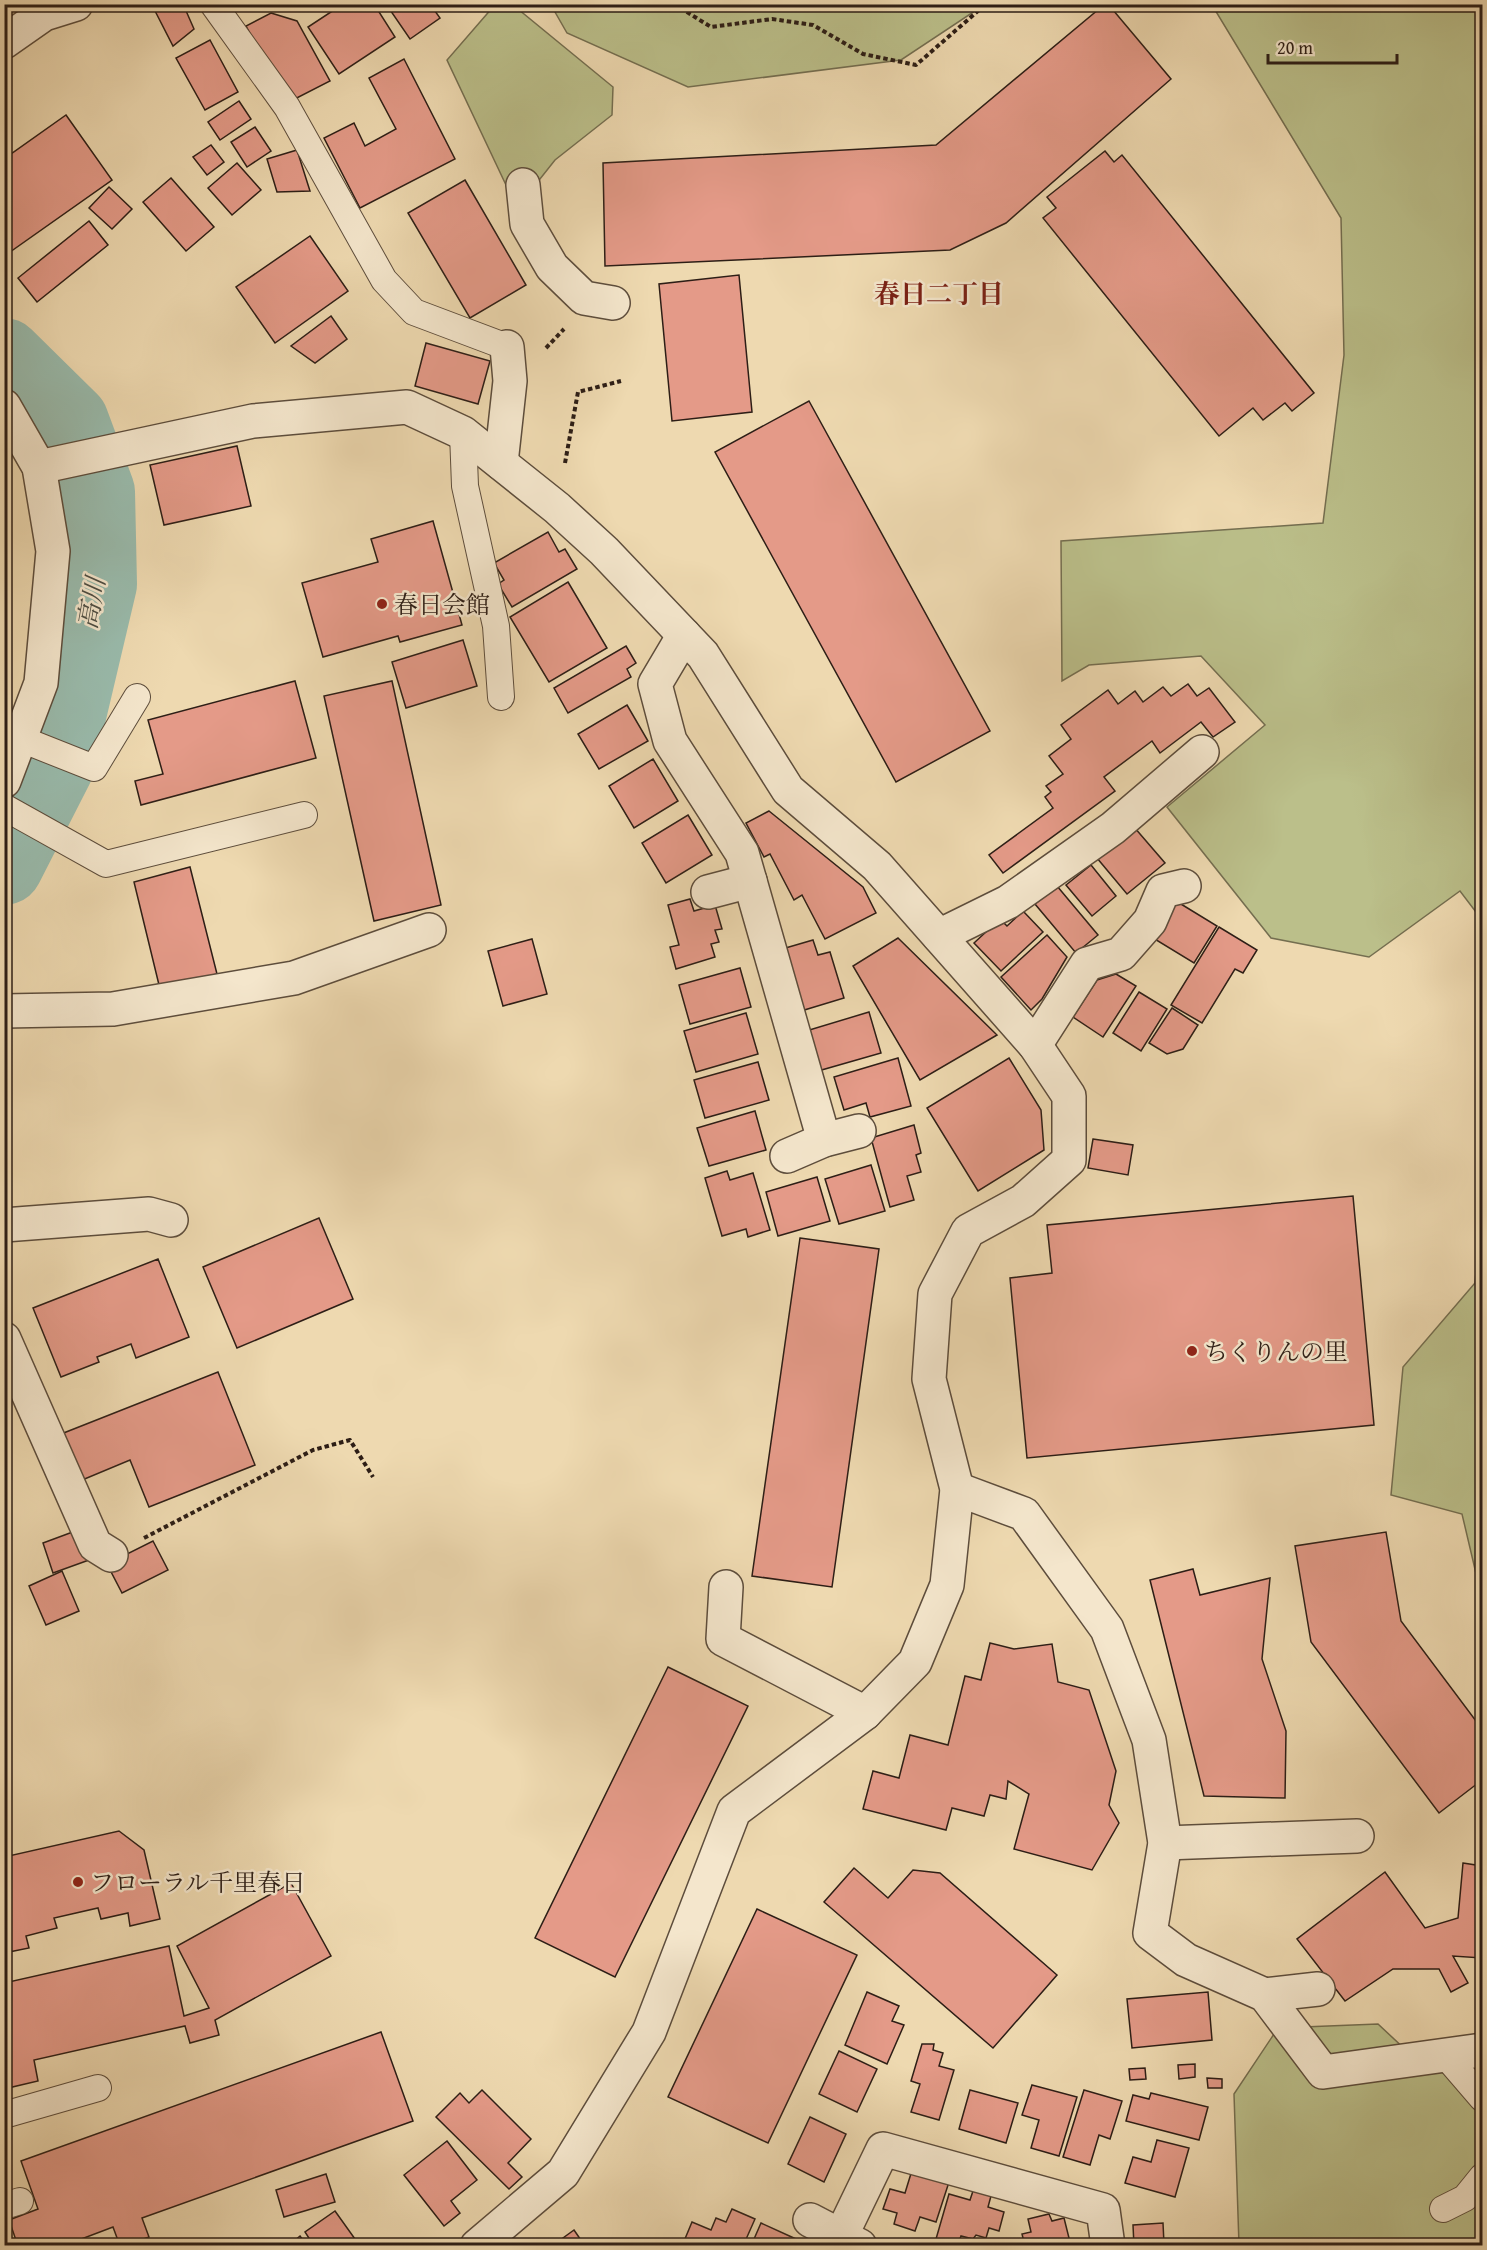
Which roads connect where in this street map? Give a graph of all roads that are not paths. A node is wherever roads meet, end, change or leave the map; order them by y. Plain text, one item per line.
1 (76, 4) edge
2 (213, 4) edge
3 (4, 42) edge
4 (523, 185) dead end
5 (613, 303) dead end
6 (507, 347) joint
7 (4, 406) edge
8 (463, 434) junction
9 (501, 463) junction
10 (48, 465) junction
11 (684, 635) junction
12 (137, 697) dead end
13 (501, 697) dead end
14 (31, 744) junction
15 (1202, 752) dead end
16 (7, 800) edge
17 (304, 815) dead end
18 (750, 881) junction
19 (1184, 886) dead end
20 (708, 892) dead end
21 (429, 930) dead end
22 (939, 936) junction
23 (4, 1011) edge
24 (1035, 1045) junction
25 (859, 1131) dead end
26 (824, 1140) junction
27 (787, 1156) dead end
28 (171, 1221) dead end
29 (4, 1225) edge
30 (4, 1339) edge
31 (957, 1489) junction
32 (111, 1555) road end
33 (726, 1587) dead end
34 (865, 1713) junction
35 (1357, 1836) dead end
36 (1165, 1843) junction
37 (1318, 1989) dead end
38 (1265, 1995) junction
39 (1482, 2050) edge
40 (1445, 2055) junction
41 (98, 2088) dead end
42 (1482, 2098) edge
43 (4, 2115) edge
44 (1482, 2177) edge
45 (1443, 2209) dead end
46 (810, 2220) dead end
47 (851, 2241) edge
48 (477, 2246) edge
49 (1108, 2246) edge

1 - 3 street
2 - 6 lane
4 - 5 street
6 - 9 street
7 - 10 street
8 - 9 street
8 - 10 street
8 - 13 lane
9 - 11 street
10 - 14 street
11 - 18 street
11 - 22 street
12 - 14 lane
14 - 16 street
15 - 22 street
16 - 17 lane
18 - 20 street
18 - 26 street
19 - 24 street
21 - 23 street
22 - 24 street
24 - 31 street
25 - 26 street
26 - 27 street
28 - 29 street
30 - 32 street
31 - 34 street
31 - 36 street
33 - 34 street
34 - 48 street
35 - 36 street
36 - 38 street
37 - 38 street
38 - 40 street
39 - 40 street
40 - 42 lane
41 - 43 lane
44 - 45 lane
46 - 47 street
47 - 49 street

